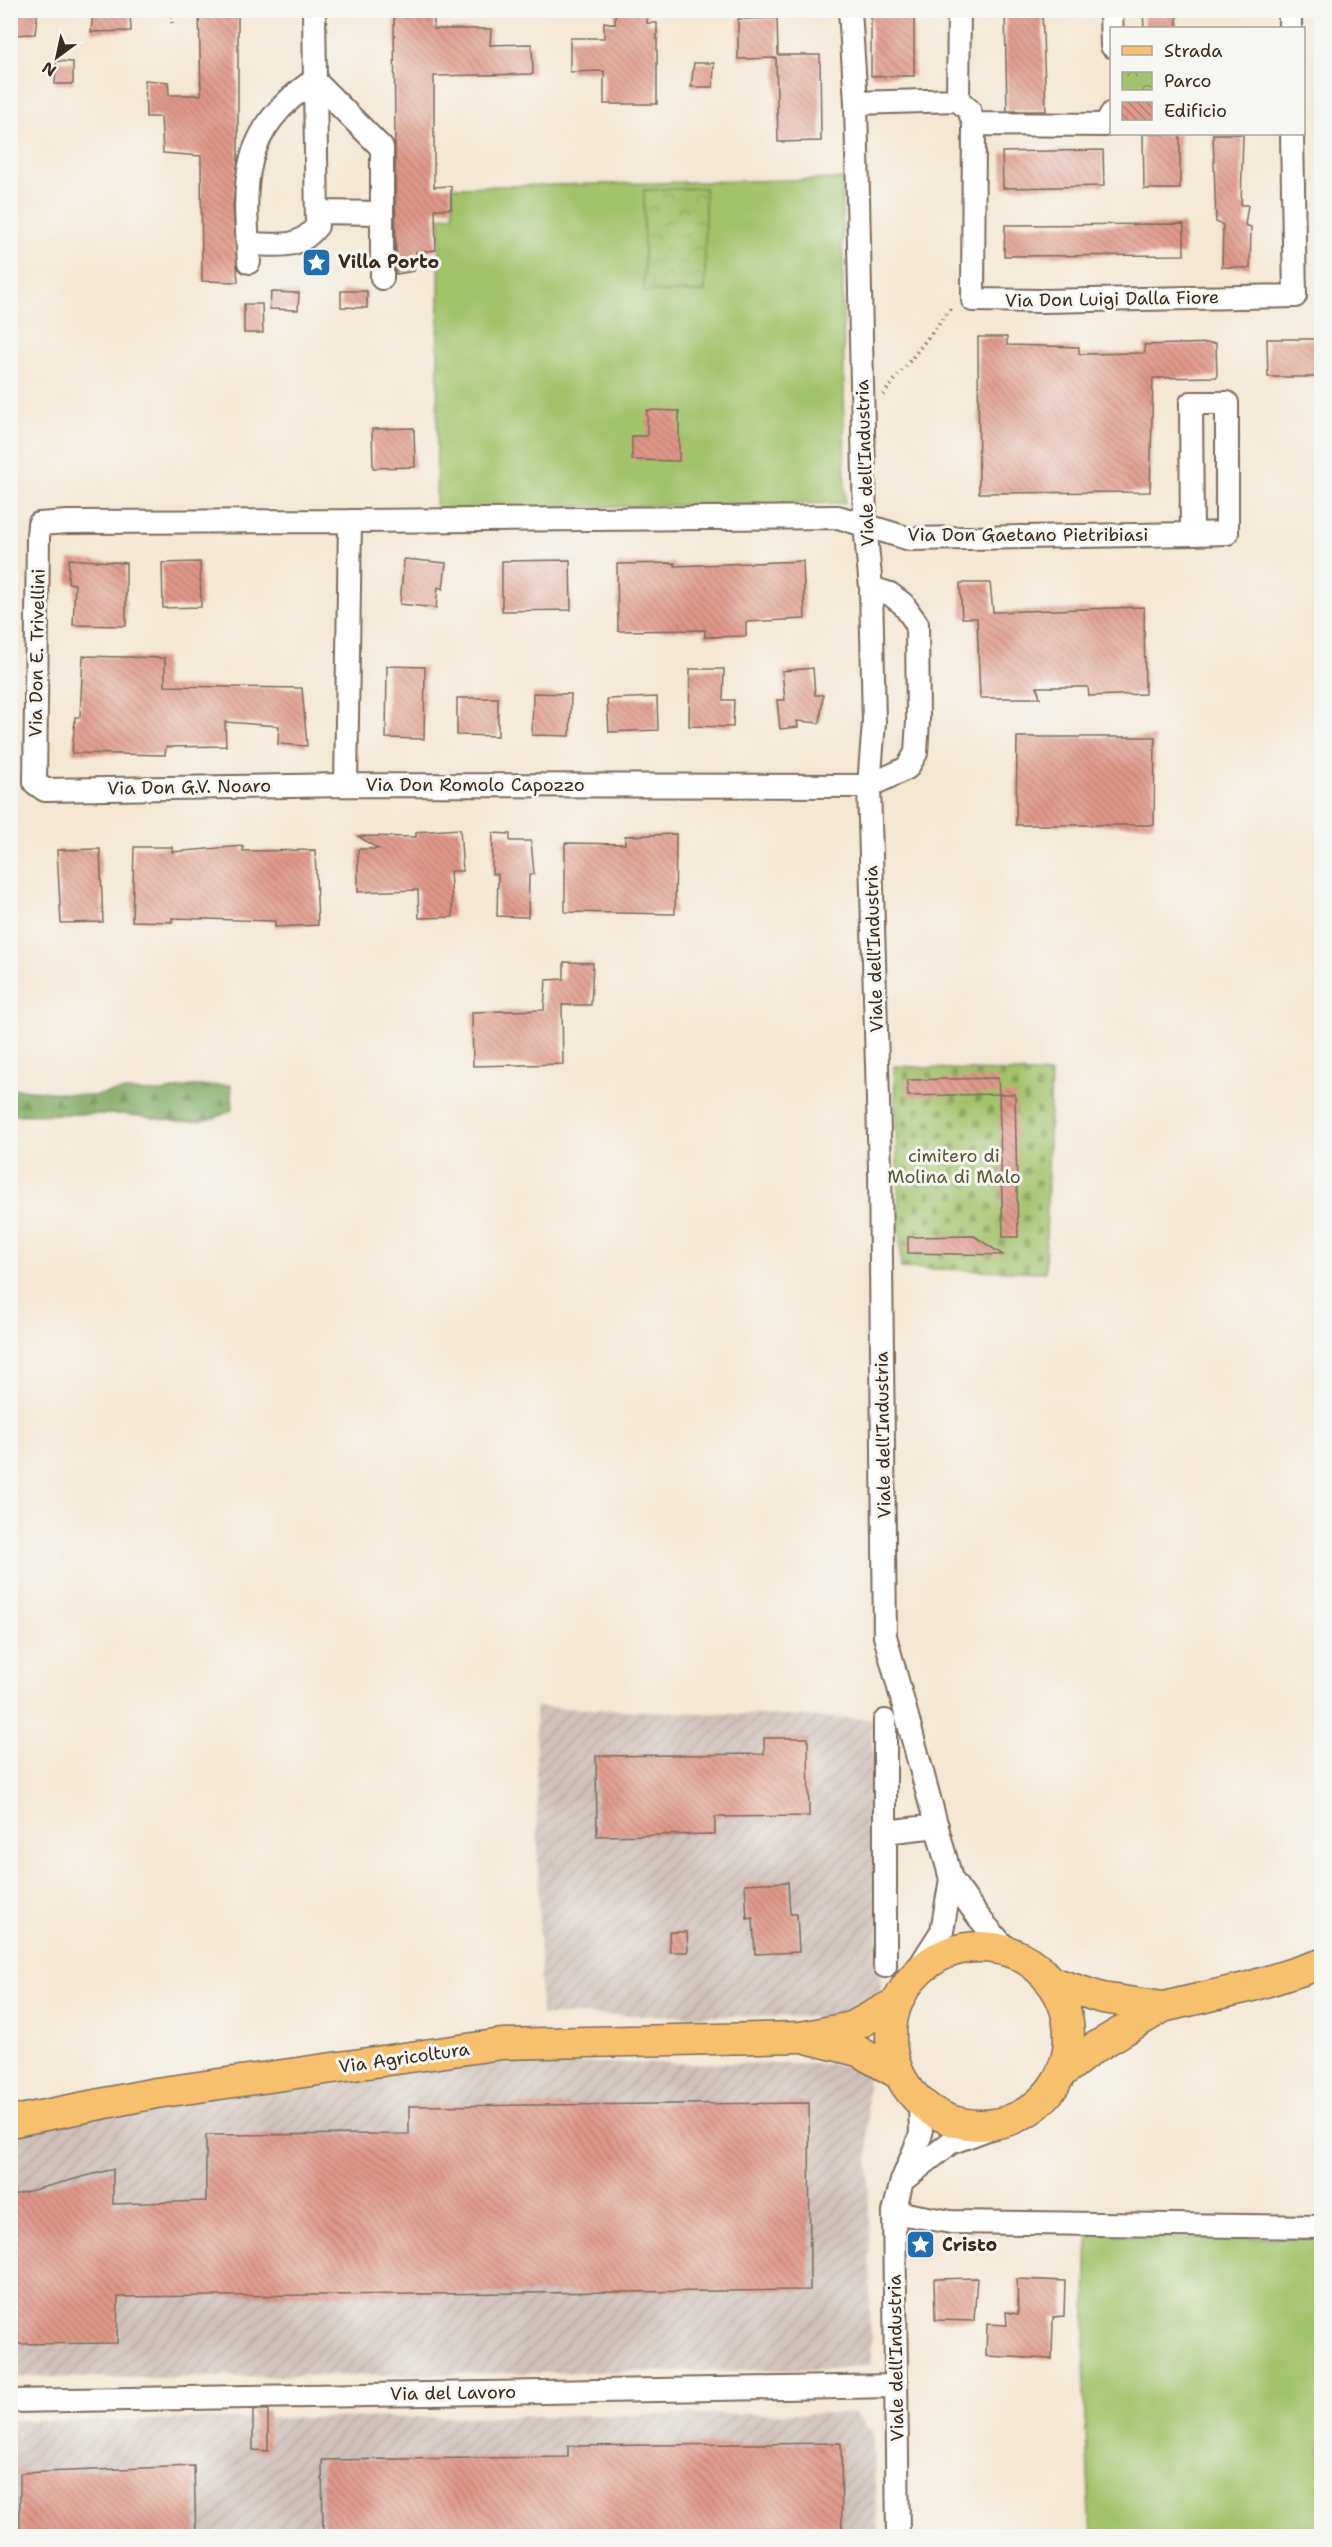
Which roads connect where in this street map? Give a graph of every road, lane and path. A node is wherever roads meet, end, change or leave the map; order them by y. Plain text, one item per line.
1 (172, 10) edge
2 (314, 10) edge
3 (850, 10) edge
4 (958, 10) edge
5 (1111, 10) edge
6 (1290, 10) edge
7 (172, 22) dead end
8 (1111, 27) edge
9 (1290, 27) edge
10 (314, 80) junction
11 (958, 100) junction
12 (856, 103) junction
13 (1110, 116) edge
14 (974, 124) junction
15 (1292, 135) edge
16 (316, 212) junction
17 (382, 213) junction
18 (382, 278) dead end
19 (973, 300) junction
20 (862, 404) junction
21 (350, 521) junction
22 (865, 524) junction
23 (1192, 534) junction
24 (871, 588) junction
25 (35, 783) joint
26 (346, 785) junction
27 (869, 786) junction
28 (885, 1721) dead end
29 (937, 1826) junction
30 (885, 1832) junction
31 (951, 1879) junction
32 (1008, 1951) junction
33 (1322, 1964) edge
34 (885, 1965) dead end
35 (914, 1975) junction
36 (1052, 1982) junction
37 (896, 2003) junction
38 (1163, 2007) junction
39 (801, 2037) junction
40 (1063, 2072) junction
41 (899, 2074) junction
42 (920, 2103) junction
43 (1016, 2119) junction
44 (10, 2122) edge
45 (902, 2181) junction
46 (894, 2212) junction
47 (1322, 2227) edge
48 (896, 2386) junction
49 (10, 2401) edge
50 (898, 2536) edge

1 - 7 path
2 - 10 street
3 - 12 street, Viale dell'Industria
4 - 11 street
5 - 8 street
6 - 9 street
10 - 16 street
10 - 16 street
10 - 17 street
11 - 12 street
11 - 14 street
12 - 20 street, Viale dell'Industria
13 - 14 street
14 - 19 street
15 - 19 street, Via Don Luigi Dalla Fiore
16 - 17 street
17 - 18 street
19 - 20 path
20 - 22 street, Viale dell'Industria
21 - 22 street
21 - 25 street, Via Don E. Trivellini
21 - 26 street, Via Don Romolo Capozzo
22 - 23 street, Via Don Gaetano Pietribiasi
22 - 24 street, Viale dell'Industria
23 - 23 street, Via Don Gaetano Pietribiasi
24 - 27 street, Viale dell'Industria
24 - 27 street
25 - 26 street, Via Don G.V. Noaro
26 - 27 street, Via Don Romolo Capozzo
27 - 29 street, Viale dell'Industria
28 - 30 street
29 - 30 street
29 - 31 street, Viale dell'Industria
30 - 34 street
31 - 32 street, Viale dell'Industria
31 - 35 street, Viale dell'Industria
32 - 35 main road, Viale dell'Industria
32 - 36 main road, Viale dell'Industria
33 - 38 main road
35 - 37 main road, Viale dell'Industria
36 - 38 main road
36 - 40 main road, Viale dell'Industria
37 - 39 main road, Via Agricoltura
37 - 41 main road, Viale dell'Industria
38 - 40 main road
39 - 41 main road, Via Agricoltura
39 - 44 main road, Via Agricoltura
40 - 43 main road, Viale dell'Industria
41 - 42 main road, Viale dell'Industria
42 - 43 main road, Viale dell'Industria
42 - 45 street, Viale dell'Industria
43 - 45 street, Viale dell'Industria
45 - 46 street, Viale dell'Industria
46 - 47 street
46 - 48 street, Viale dell'Industria
48 - 49 street, Via del Lavoro
48 - 50 street, Viale dell'Industria

